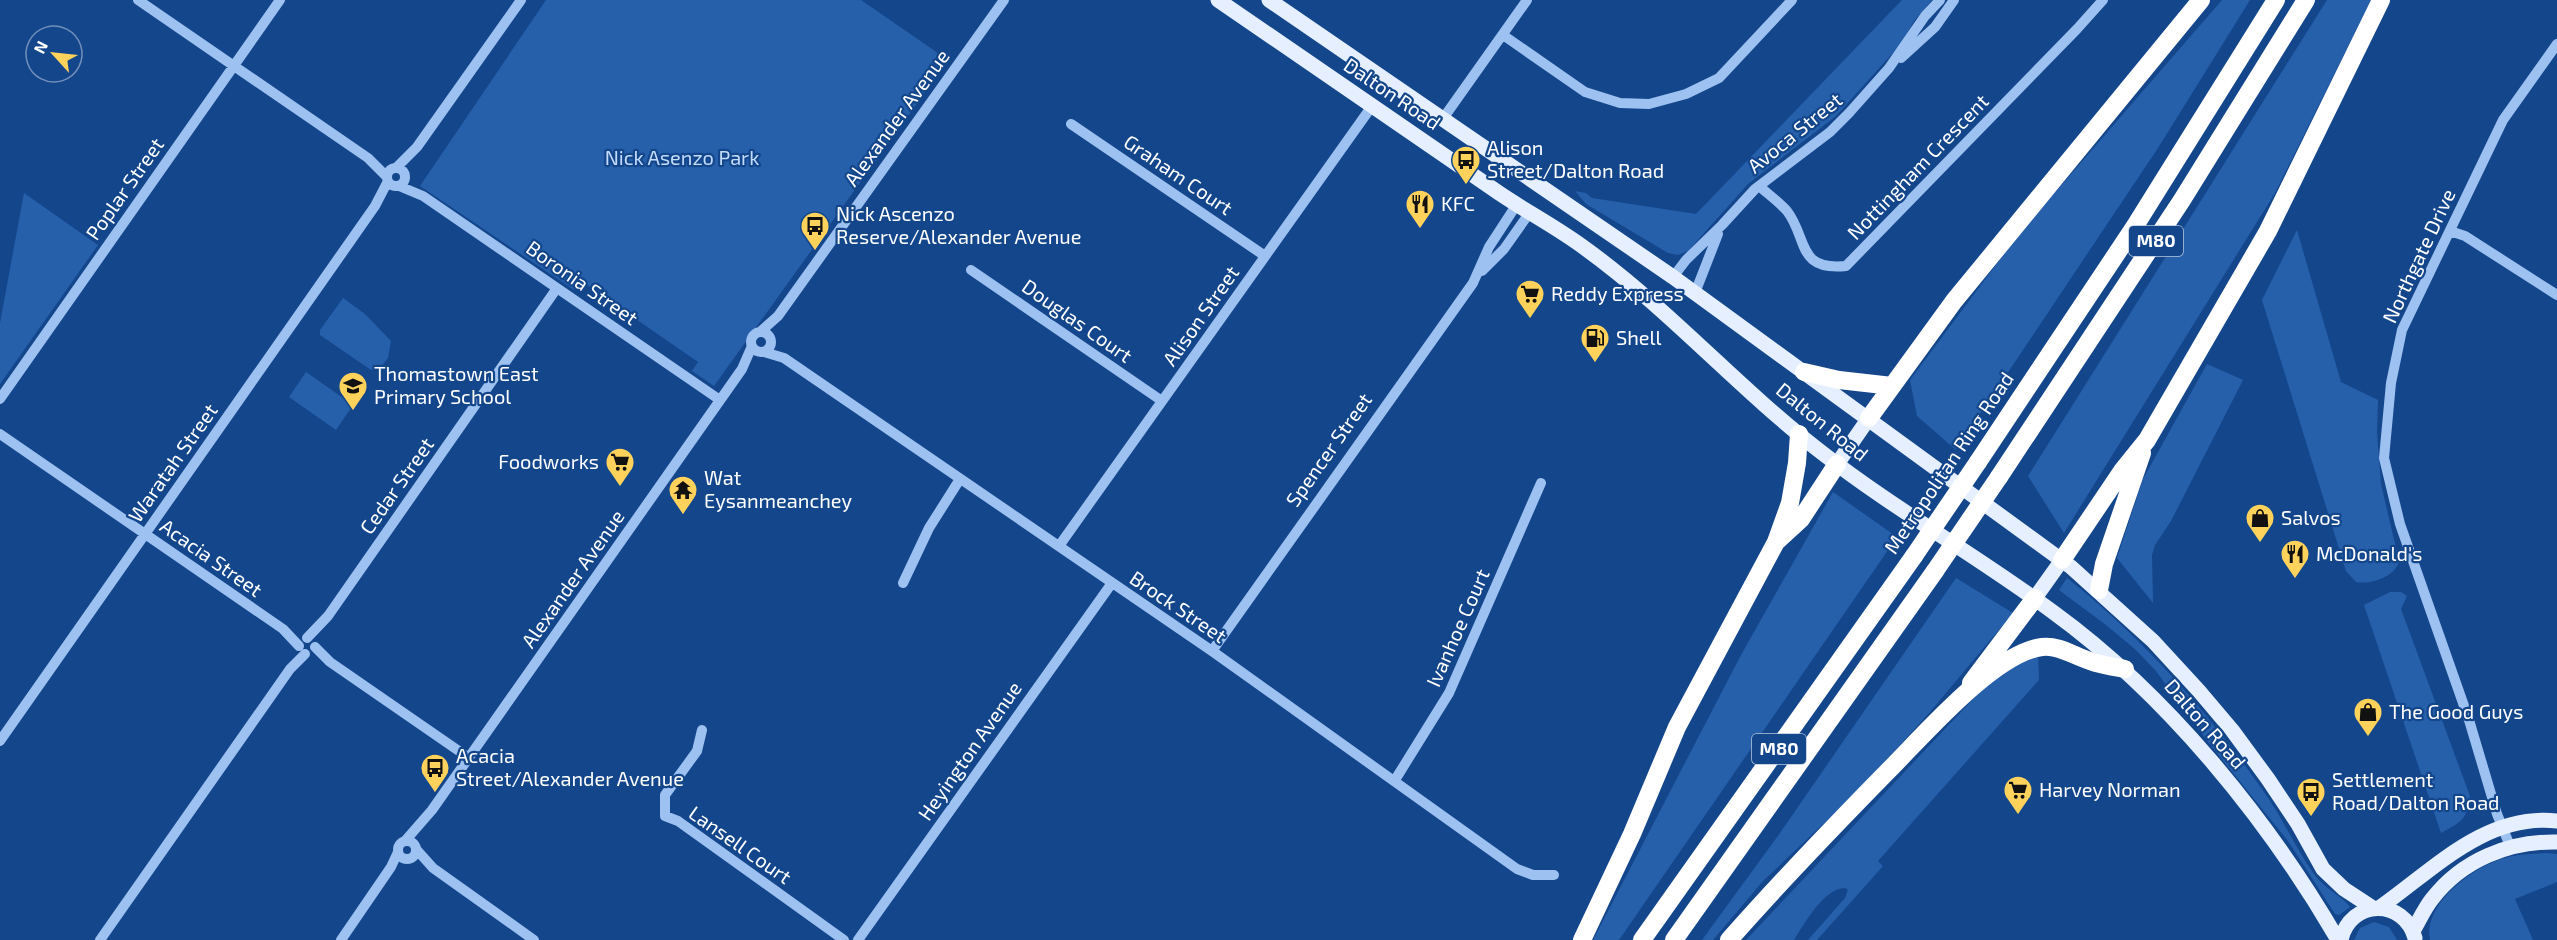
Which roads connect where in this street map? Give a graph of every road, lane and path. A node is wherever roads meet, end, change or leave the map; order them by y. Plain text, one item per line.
1 (138, 0) edge
2 (280, 0) edge
3 (520, 0) edge
4 (1004, 0) edge
5 (1218, 0) edge
6 (1269, 0) edge
7 (1527, 0) edge
8 (1792, 0) edge
9 (1940, 0) edge
10 (1954, 0) edge
11 (2103, 0) edge
12 (2201, 0) edge
13 (2276, 0) edge
14 (2306, 0) edge
15 (2380, 0) edge
16 (1503, 35) junction
17 (2557, 44) edge
18 (234, 66) junction
19 (1889, 68) junction
20 (1372, 106) junction
21 (1442, 120) junction
22 (1071, 124) dead end
23 (396, 177) junction
24 (1539, 186) junction
25 (1759, 186) junction
26 (1524, 208) junction
27 (1722, 225) junction
28 (2450, 231) junction
29 (1265, 256) junction
30 (971, 270) dead end
31 (1673, 277) junction
32 (557, 288) junction
33 (1695, 292) junction
34 (2557, 295) edge
35 (778, 316) junction
36 (760, 332) junction
37 (771, 340) junction
38 (759, 350) junction
39 (784, 358) junction
40 (1804, 372) junction
41 (1892, 386) junction
42 (0, 399) edge
43 (720, 400) junction
44 (1162, 401) junction
45 (1869, 418) junction
46 (0, 434) edge
47 (1799, 435) junction
48 (2147, 440) junction
49 (1837, 464) junction
50 (960, 479) junction
51 (1541, 483) dead end
52 (145, 534) junction
53 (1776, 542) junction
54 (1059, 546) junction
55 (2062, 560) junction
56 (903, 583) dead end
57 (1112, 583) junction
58 (2099, 590) junction
59 (2035, 598) junction
60 (307, 646) junction
61 (1212, 651) junction
62 (2125, 669) junction
63 (1963, 695) junction
64 (702, 730) dead end
65 (0, 741) edge
66 (469, 758) junction
67 (1395, 780) junction
68 (432, 810) junction
69 (2557, 821) edge
70 (2502, 829) junction
71 (405, 841) junction
72 (2557, 842) edge
73 (2510, 846) junction
74 (398, 852) junction
75 (412, 853) junction
76 (1554, 874) dead end
77 (378, 887) junction
78 (2376, 908) junction
79 (2414, 935) edge
80 (100, 940) edge
81 (341, 940) edge
82 (534, 940) edge
83 (844, 940) edge
84 (858, 940) edge
85 (1582, 940) edge
86 (1642, 940) edge
87 (1674, 940) edge
88 (1729, 940) edge
89 (2339, 940) edge

1 - 18 street, Boronia Street
2 - 18 street, Poplar Street
3 - 23 street, Waratah Street
4 - 35 street, Alexander Avenue
5 - 20 main road, Dalton Road
6 - 21 main road, Dalton Road
7 - 16 street
8 - 16 street
9 - 19 street, Avoca Street
10 - 19 street, Avoca Street
11 - 25 street, Nottingham Crescent
12 - 41 highway
13 - 86 highway, Metropolitan Ring Road / M80, bridge
14 - 87 highway, M80, bridge
15 - 48 highway
16 - 21 street
17 - 28 street, Northgate Drive
18 - 23 street, Boronia Street
18 - 42 street, Poplar Street
19 - 25 street, Avoca Street
20 - 26 main road, Dalton Road
20 - 29 street, Alison Street
21 - 24 main road, Dalton Road
22 - 29 street, Graham Court
23 - 32 street, Boronia Street
23 - 52 street, Waratah Street
24 - 26 main road, Spencer Street
24 - 31 main road, Dalton Road
25 - 27 street, Avoca Street
26 - 47 main road, Dalton Road
26 - 61 street, Spencer Street
27 - 31 street, Avoca Street
27 - 33 street, Avoca Street
28 - 34 street
28 - 70 street, Northgate Drive
29 - 44 street, Alison Street
30 - 44 street, Douglas Court
31 - 33 main road, Dalton Road
32 - 43 street, Boronia Street
32 - 60 street, Cedar Street
33 - 40 main road, Dalton Road
35 - 36 street, Alexander Avenue
35 - 37 street, Alexander Avenue
36 - 37 street
36 - 38 street
37 - 38 street
37 - 39 street, Brock Street
38 - 39 street, Brock Street
38 - 43 street, Alexander Avenue
39 - 50 street, Brock Street
40 - 41 highway
40 - 45 main road, Dalton Road
41 - 45 highway
43 - 66 street, Alexander Avenue
44 - 54 street, Alison Street
45 - 49 main road
45 - 55 main road, Dalton Road
46 - 52 street, Acacia Street
47 - 49 main road, Dalton Road
47 - 53 highway
48 - 55 highway
48 - 58 highway
49 - 53 highway
49 - 59 main road, Dalton Road
50 - 54 street, Brock Street
50 - 56 street
51 - 67 street, Ivanhoe Court
52 - 60 street, Acacia Street
52 - 65 street, Waratah Street
53 - 85 highway
54 - 57 street, Brock Street
55 - 58 main road, Dalton Road
55 - 59 main road
57 - 61 street, Brock Street
57 - 84 street, Heyington Avenue
58 - 78 main road, Dalton Road
59 - 62 main road, Dalton Road
59 - 63 highway
60 - 66 street, Acacia Street
60 - 80 street, Cedar Street
61 - 67 street, Brock Street
62 - 63 highway
62 - 89 main road, Dalton Road
63 - 88 highway
64 - 83 street, Lansell Court
66 - 68 street, Alexander Avenue
67 - 76 street, Brock Street
68 - 71 street, Alexander Avenue
68 - 75 street, Alexander Avenue
69 - 70 main road
70 - 73 street, Northgate Drive
70 - 78 main road
71 - 74 street
71 - 75 street
72 - 73 main road
73 - 79 main road
74 - 75 street
74 - 77 street, Alexander Avenue
75 - 77 street, Alexander Avenue
75 - 82 street
77 - 81 street, Alexander Avenue
78 - 79 main road, Dalton Road
78 - 89 main road

